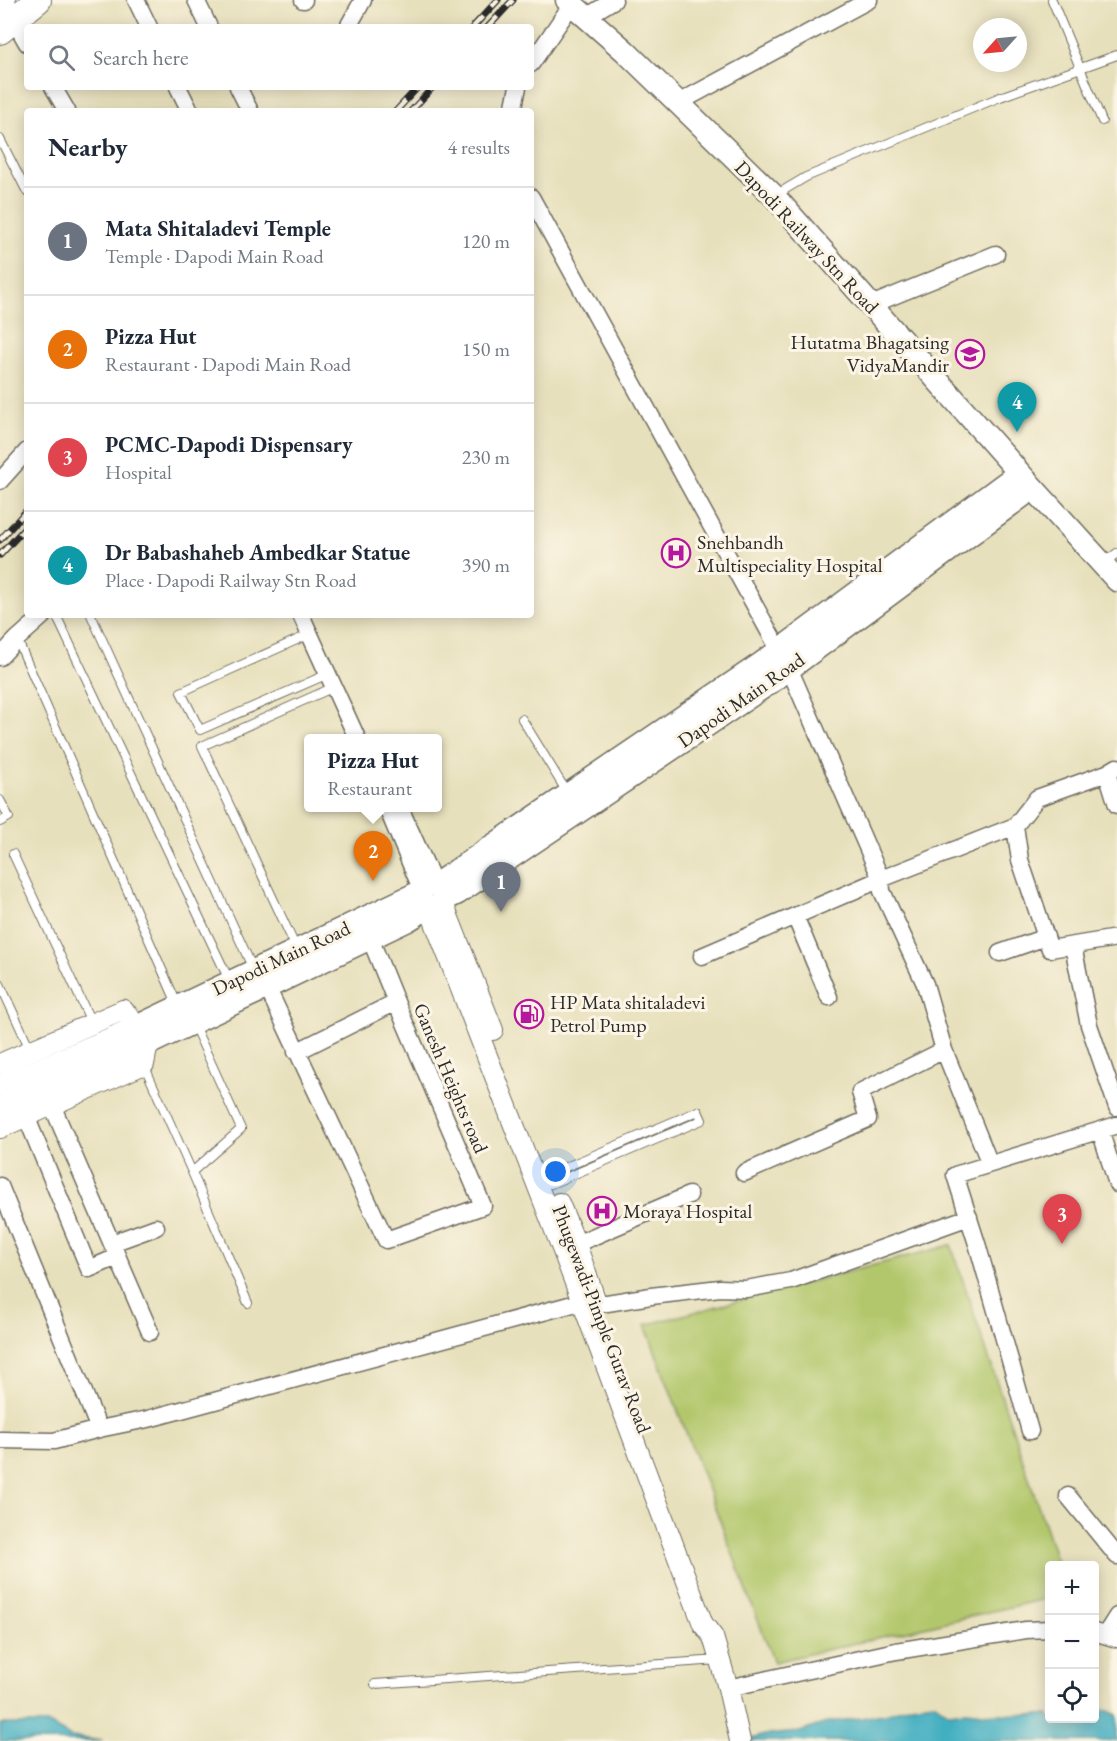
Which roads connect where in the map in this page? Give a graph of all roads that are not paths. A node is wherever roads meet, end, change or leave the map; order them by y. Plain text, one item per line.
1 (38, 0) edge
2 (135, 0) edge
3 (196, 0) edge
4 (363, 0) edge
5 (614, 0) edge
6 (869, 0) edge
7 (1052, 0) edge
8 (575, 7) edge
9 (4, 13) edge
10 (147, 24) edge
11 (208, 24) edge
12 (350, 24) edge
13 (24, 39) edge
14 (1117, 55) edge
15 (534, 59) edge
16 (1080, 67) junction
17 (55, 90) edge
18 (180, 90) edge
19 (240, 90) edge
20 (517, 90) edge
21 (678, 103) junction
22 (65, 108) edge
23 (188, 108) edge
24 (248, 108) edge
25 (514, 108) edge
26 (1102, 122) dead end
27 (0, 139) edge
28 (24, 186) edge
29 (774, 196) junction
30 (534, 202) edge
31 (996, 254) dead end
32 (871, 305) junction
33 (24, 454) edge
34 (1026, 480) junction
35 (0, 481) edge
36 (1112, 566) edge
37 (41, 618) edge
38 (57, 618) edge
39 (93, 618) edge
40 (302, 618) edge
41 (315, 618) edge
42 (310, 634) junction
43 (17, 639) junction
44 (0, 657) edge
45 (784, 660) junction
46 (331, 680) junction
47 (522, 719) dead end
48 (355, 734) edge
49 (367, 734) edge
50 (1112, 770) edge
51 (568, 795) junction
52 (0, 800) edge
53 (1117, 805) edge
54 (390, 812) edge
55 (402, 812) edge
56 (0, 822) edge
57 (1015, 826) junction
58 (13, 854) dead end
59 (881, 879) junction
60 (432, 896) junction
61 (795, 916) junction
62 (1046, 937) junction
63 (370, 938) junction
64 (1117, 938) edge
65 (1073, 946) junction
66 (298, 950) junction
67 (1000, 953) dead end
68 (702, 956) dead end
69 (261, 979) junction
70 (230, 982) junction
71 (0, 984) edge
72 (830, 997) dead end
73 (396, 1002) junction
74 (186, 1015) junction
75 (92, 1024) junction
76 (144, 1044) junction
77 (944, 1050) junction
78 (31, 1051) junction
79 (297, 1052) junction
80 (495, 1054) junction
81 (0, 1064) edge
82 (0, 1086) edge
83 (52, 1105) junction
84 (1117, 1107) edge
85 (0, 1108) edge
86 (26, 1116) junction
87 (1117, 1125) edge
88 (0, 1128) edge
89 (1100, 1130) junction
90 (990, 1164) junction
91 (192, 1172) junction
92 (744, 1173) dead end
93 (549, 1180) junction
94 (1117, 1184) edge
95 (0, 1186) edge
96 (689, 1195) dead end
97 (969, 1216) junction
98 (156, 1227) dead end
99 (576, 1244) junction
100 (115, 1250) junction
101 (588, 1299) junction
102 (248, 1303) dead end
103 (150, 1332) dead end
104 (99, 1429) junction
105 (1030, 1431) dead end
106 (0, 1440) edge
107 (1068, 1496) dead end
108 (1117, 1556) edge
109 (1117, 1616) edge
110 (1045, 1629) edge
111 (1105, 1635) edge
112 (719, 1660) junction
113 (375, 1684) dead end
114 (730, 1695) junction
115 (740, 1741) edge

1 - 9 main road
2 - 10 street
3 - 11 street
4 - 12 street
5 - 8 street
6 - 21 street
7 - 16 lane
8 - 15 street
8 - 21 main road, Dapodi Railway Stn Road
9 - 13 street
14 - 16 lane
16 - 26 lane
16 - 29 lane
17 - 22 street
18 - 23 street
19 - 24 street
20 - 25 street
21 - 29 main road, Dapodi Railway Stn Road
27 - 28 lane
29 - 32 main road, Dapodi Railway Stn Road
30 - 45 street
31 - 32 street
32 - 34 main road, Dapodi Railway Stn Road
33 - 35 street
34 - 36 main road, Dapodi Railway Stn Road
34 - 45 main road, Dapodi Main Road
37 - 43 street
38 - 70 lane
39 - 69 lane
40 - 42 street
41 - 49 street
42 - 46 street
42 - 46 lane
43 - 44 street
43 - 74 lane
45 - 51 main road, Dapodi Main Road
45 - 59 street
45 - 60 main road, Dapodi Main Road
46 - 48 street
46 - 66 lane
47 - 51 lane
50 - 53 street
50 - 57 street
51 - 60 main road, Dapodi Main Road
52 - 56 lane
54 - 60 street
55 - 60 street
57 - 59 street
57 - 62 street
58 - 75 lane
59 - 61 street
59 - 77 street
60 - 63 main road, Dapodi Main Road
60 - 66 main road, Dapodi Main Road
60 - 80 street, Phugewadi-Pimple Gurav Road
61 - 68 street
61 - 72 street
62 - 65 street
62 - 67 street
63 - 69 main road, Dapodi Main Road
63 - 73 street
64 - 65 street
65 - 84 street
66 - 69 main road, Dapodi Main Road
69 - 70 main road, Dapodi Main Road
69 - 74 main road, Dapodi Main Road
69 - 79 street
70 - 74 main road, Dapodi Main Road
71 - 78 lane
73 - 79 street, Ganesh Heights road
73 - 79 street, Ganesh Heights road
74 - 76 main road, Dapodi Main Road
74 - 91 lane
75 - 76 street
75 - 78 street
76 - 82 main road
76 - 83 street
76 - 85 main road
76 - 91 lane
77 - 90 street
77 - 92 street
78 - 81 street
80 - 93 street, Phugewadi-Pimple Gurav Road
80 - 101 street, Phugewadi-Pimple Gurav Road
83 - 86 street
83 - 100 street
86 - 88 street
86 - 100 street
87 - 89 street
89 - 90 street
89 - 94 street
90 - 97 street
91 - 102 lane
93 - 93 lane
93 - 99 street, Phugewadi-Pimple Gurav Road
95 - 104 street
96 - 99 street
97 - 101 street
97 - 105 street
98 - 100 street
99 - 101 street, Phugewadi-Pimple Gurav Road
100 - 103 street
101 - 104 street
101 - 112 street, Phugewadi-Pimple Gurav Road
104 - 106 street
107 - 108 street
109 - 111 street
110 - 114 street
112 - 113 lane
112 - 114 street, Phugewadi-Pimple Gurav Road
114 - 115 street, Phugewadi-Pimple Gurav Road

